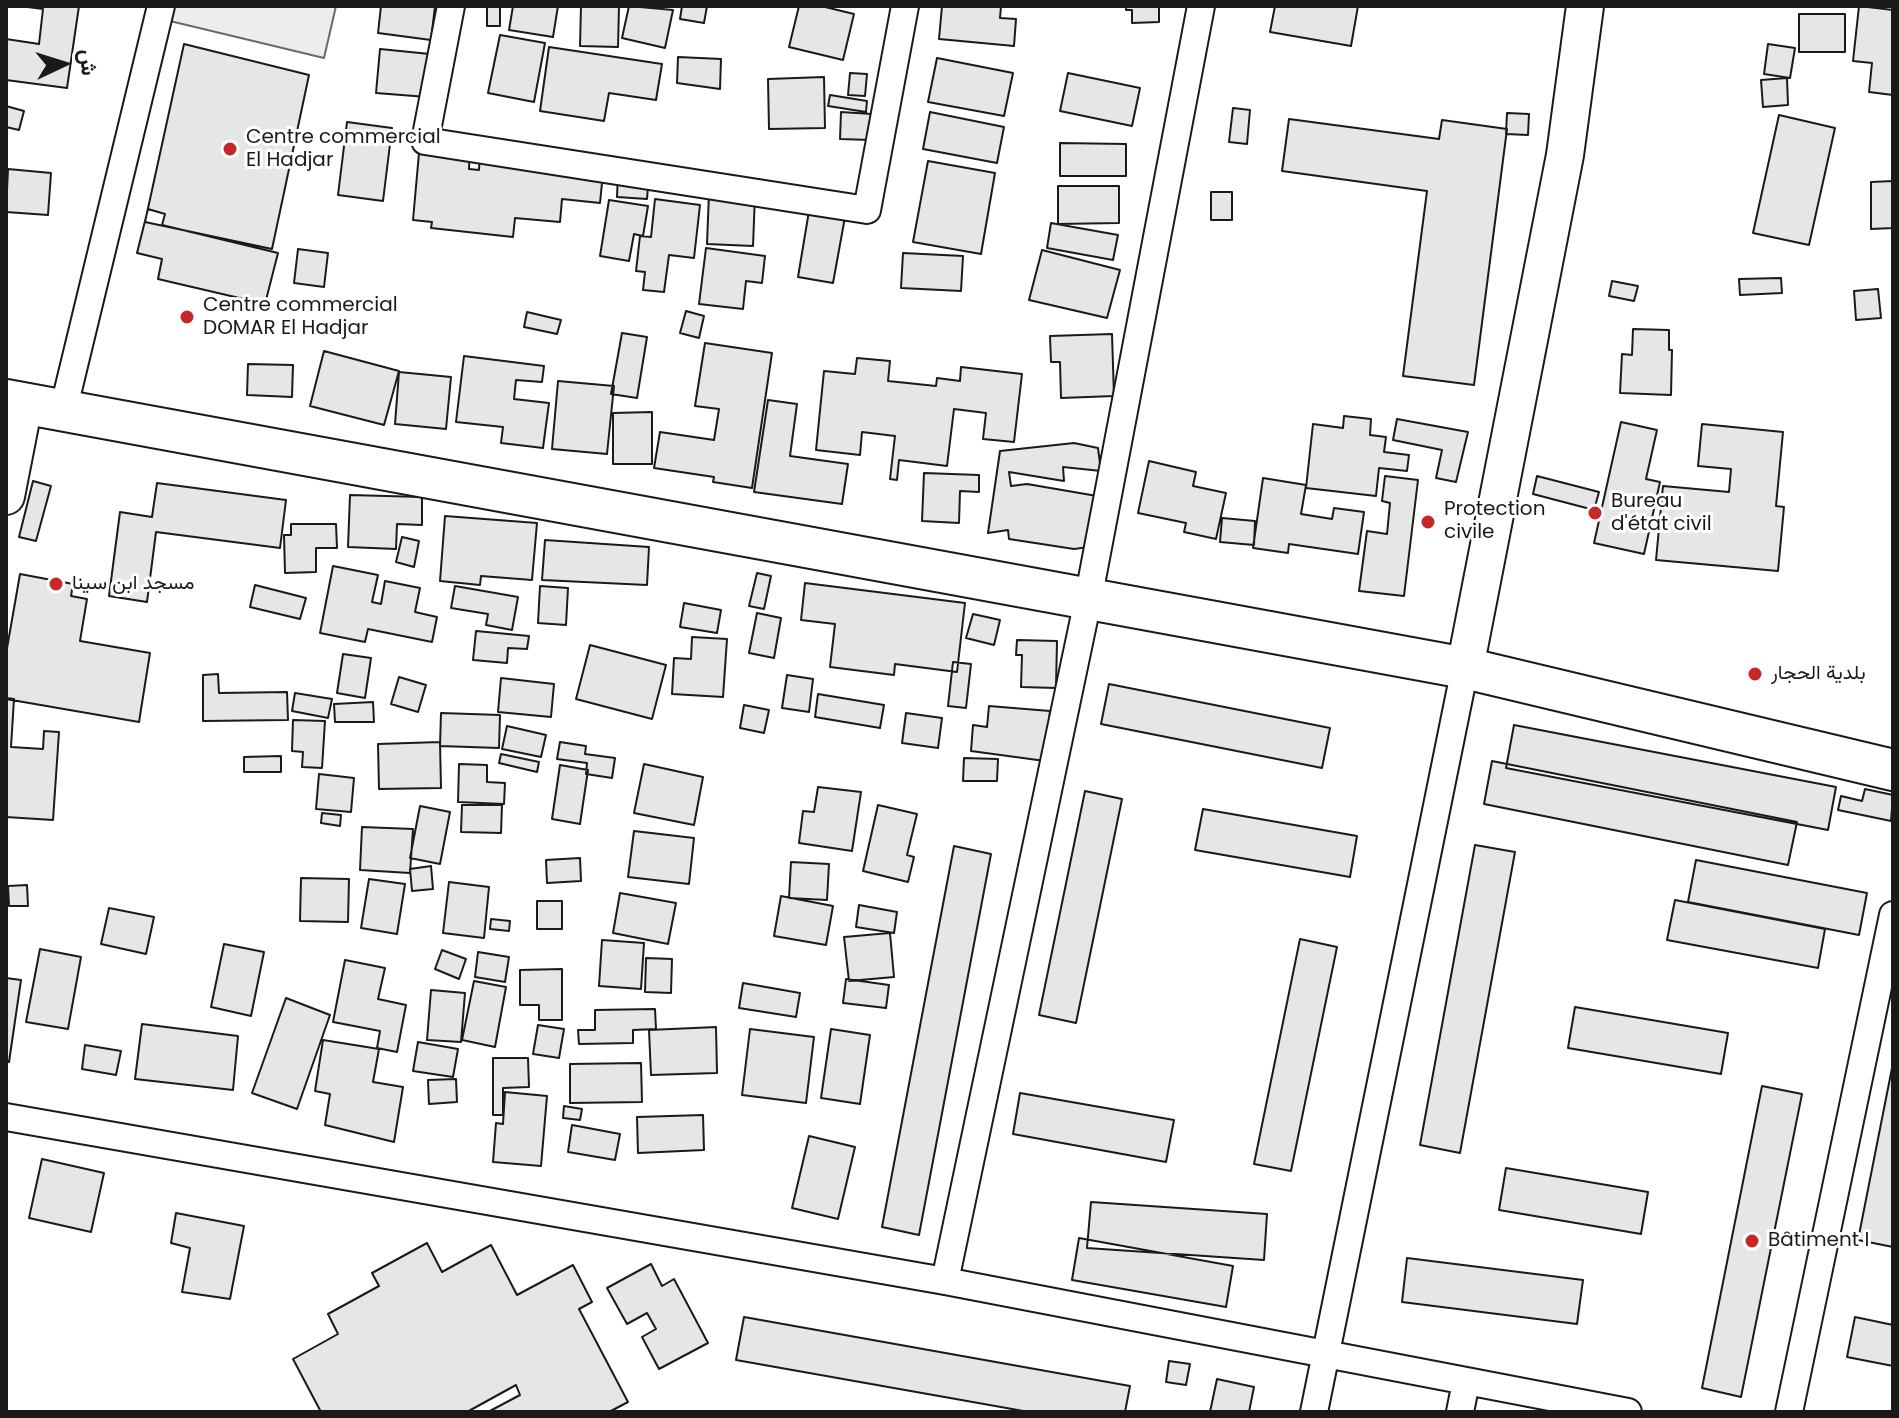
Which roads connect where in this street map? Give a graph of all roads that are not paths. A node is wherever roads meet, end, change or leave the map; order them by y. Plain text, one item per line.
1 (161, 6) edge
2 (451, 6) edge
3 (905, 6) edge
4 (1201, 6) edge
5 (1585, 6) edge
6 (15, 402) edge
7 (63, 411) junction
8 (6, 496) edge
9 (1088, 600) junction
10 (1465, 668) junction
11 (1891, 760) edge
12 (1893, 915) edge
13 (6, 1117) edge
14 (945, 1281) junction
15 (1325, 1356) junction
16 (1466, 1382) junction
17 (1314, 1412) edge
18 (1460, 1412) edge
19 (1628, 1412) edge
20 (1789, 1412) edge

1 - 7 street
2 - 3 street
4 - 9 street
5 - 10 main road
6 - 7 main road
6 - 8 main road
7 - 9 main road
9 - 10 main road
9 - 14 street
10 - 11 main road
10 - 15 street
12 - 20 street
13 - 14 street
14 - 15 street
15 - 16 street
15 - 17 street
16 - 18 street
16 - 19 street

